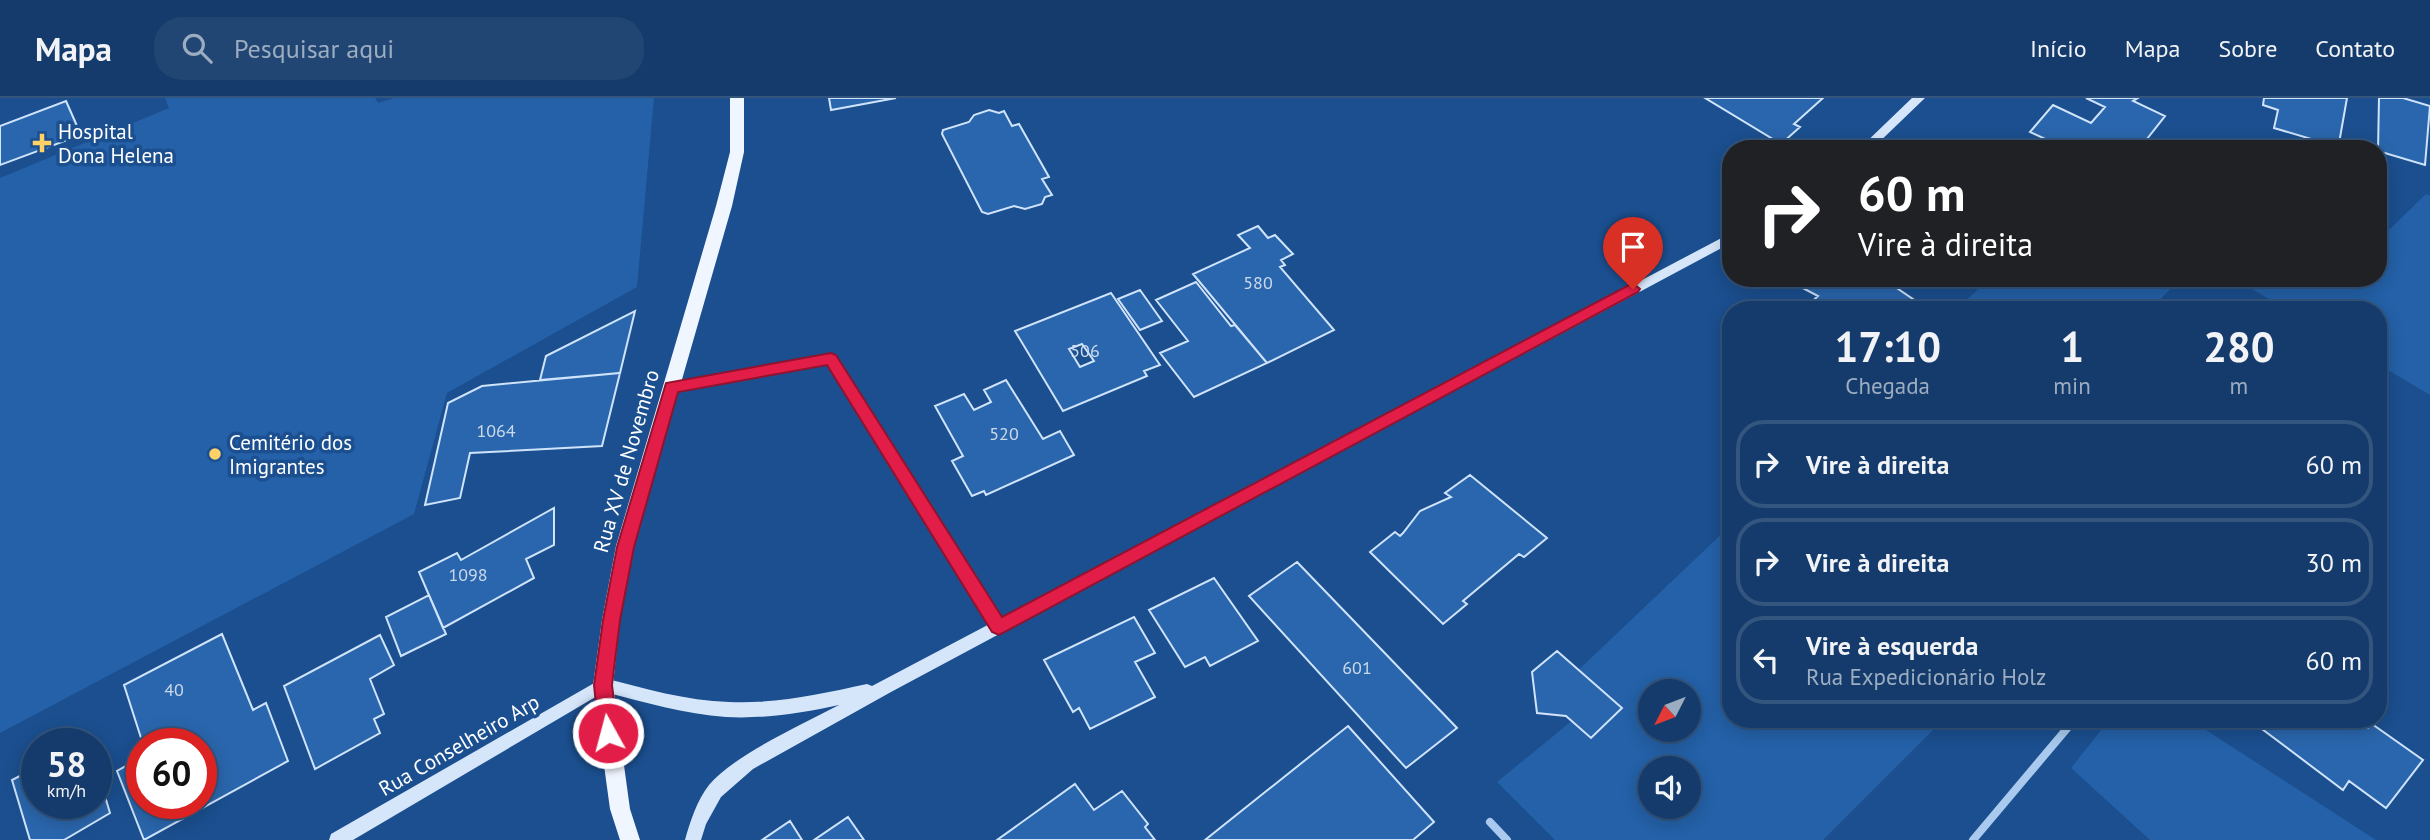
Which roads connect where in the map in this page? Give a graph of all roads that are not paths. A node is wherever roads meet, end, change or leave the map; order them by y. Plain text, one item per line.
1 (737, 98) edge
2 (1919, 98) edge
3 (1875, 140) edge
4 (1722, 242) edge
5 (672, 388) junction
6 (999, 627) junction
7 (603, 685) junction
8 (885, 687) junction
9 (2067, 728) edge
10 (1490, 822) dead end
11 (337, 840) edge
12 (630, 840) edge
13 (693, 840) edge
14 (1507, 840) edge
15 (1973, 840) edge

1 - 5 main road, Rua XV de Novembro
2 - 3 main road
4 - 6 main road
5 - 6 lane
5 - 7 main road, Rua XV de Novembro
6 - 8 main road
7 - 8 main road
7 - 11 main road, Rua Conselheiro Arp
7 - 12 main road, Rua XV de Novembro
8 - 13 main road
9 - 15 street
10 - 14 street

